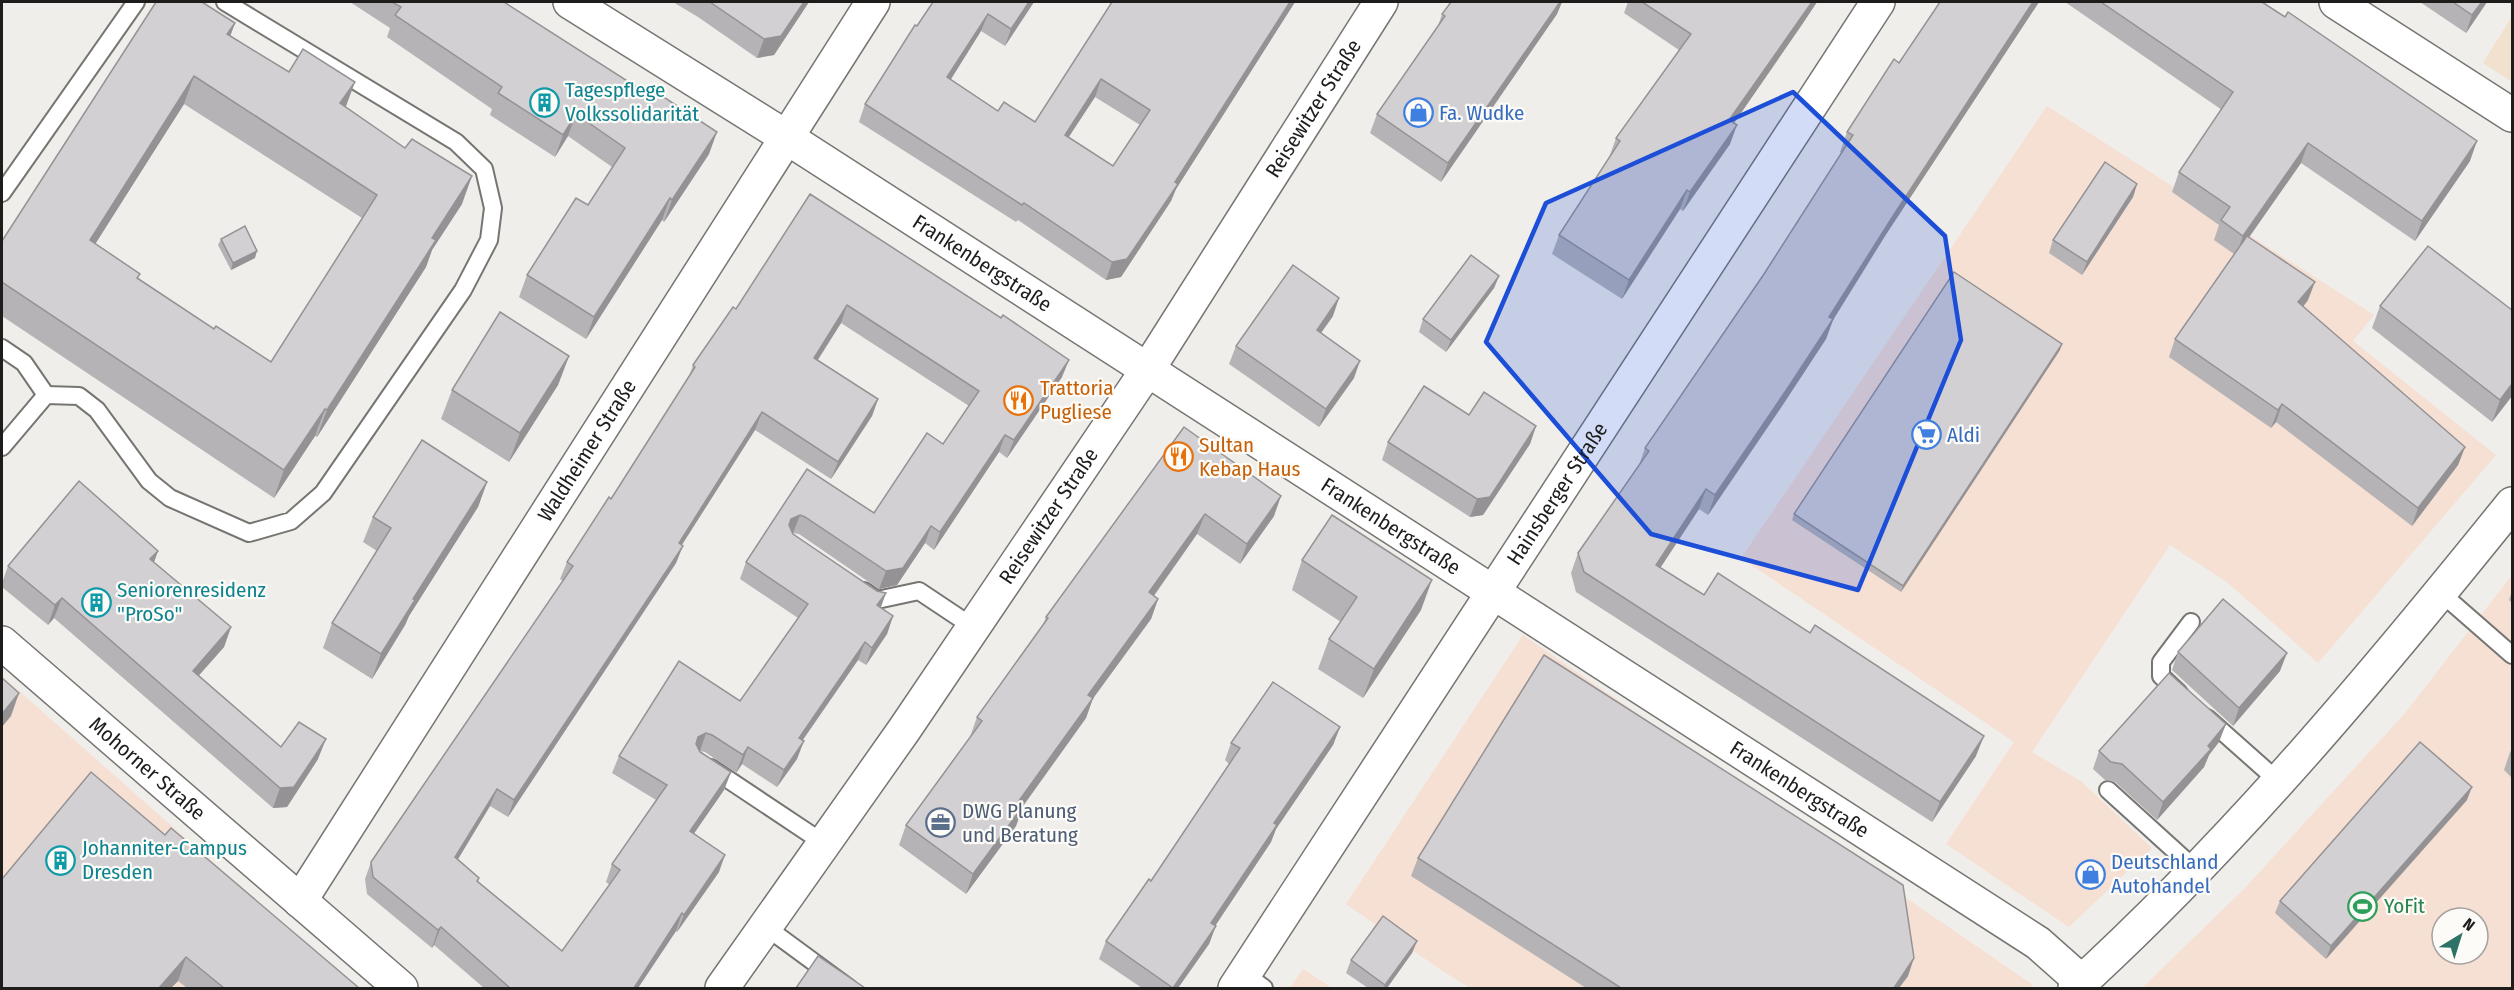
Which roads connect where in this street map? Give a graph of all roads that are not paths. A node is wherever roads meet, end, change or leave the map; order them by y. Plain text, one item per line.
1 (136, 2) edge
2 (225, 2) edge
3 (570, 2) edge
4 (873, 2) edge
5 (1381, 2) edge
6 (1878, 2) edge
7 (2336, 2) edge
8 (2512, 115) edge
9 (786, 137) junction
10 (2, 193) edge
11 (2, 348) edge
12 (1148, 369) junction
13 (46, 395) junction
14 (2, 447) edge
15 (2512, 504) edge
16 (849, 581) edge
17 (1494, 592) junction
18 (2441, 593) junction
19 (2191, 622) dead end
20 (973, 627) junction
21 (2, 643) edge
22 (2512, 655) edge
23 (700, 761) edge
24 (2278, 781) junction
25 (2108, 790) dead end
26 (825, 844) junction
27 (2195, 869) junction
28 (300, 901) junction
29 (766, 927) junction
30 (1248, 984) edge
31 (2078, 985) edge
32 (401, 988) edge
33 (722, 988) edge
34 (849, 988) edge

1 - 10 lane
2 - 13 lane
3 - 9 street, Frankenbergstraße
4 - 9 street, Waldheimer Straße
5 - 12 street, Reisewitzer Straße
6 - 17 street, Hainsberger Straße
7 - 8 street
9 - 12 street, Frankenbergstraße
9 - 28 street, Waldheimer Straße
11 - 13 lane
12 - 17 street, Frankenbergstraße
12 - 20 street, Reisewitzer Straße
13 - 14 lane
15 - 18 street
16 - 20 lane
17 - 30 street, Hainsberger Straße
17 - 31 street, Frankenbergstraße
18 - 22 lane
18 - 24 street
19 - 24 lane
20 - 26 street, Reisewitzer Straße
21 - 28 street, Mohorner Straße
23 - 26 lane
24 - 27 street
25 - 27 lane
26 - 29 street, Reisewitzer Straße
27 - 31 street
28 - 32 street, Mohorner Straße
29 - 33 street, Reisewitzer Straße
29 - 34 lane

